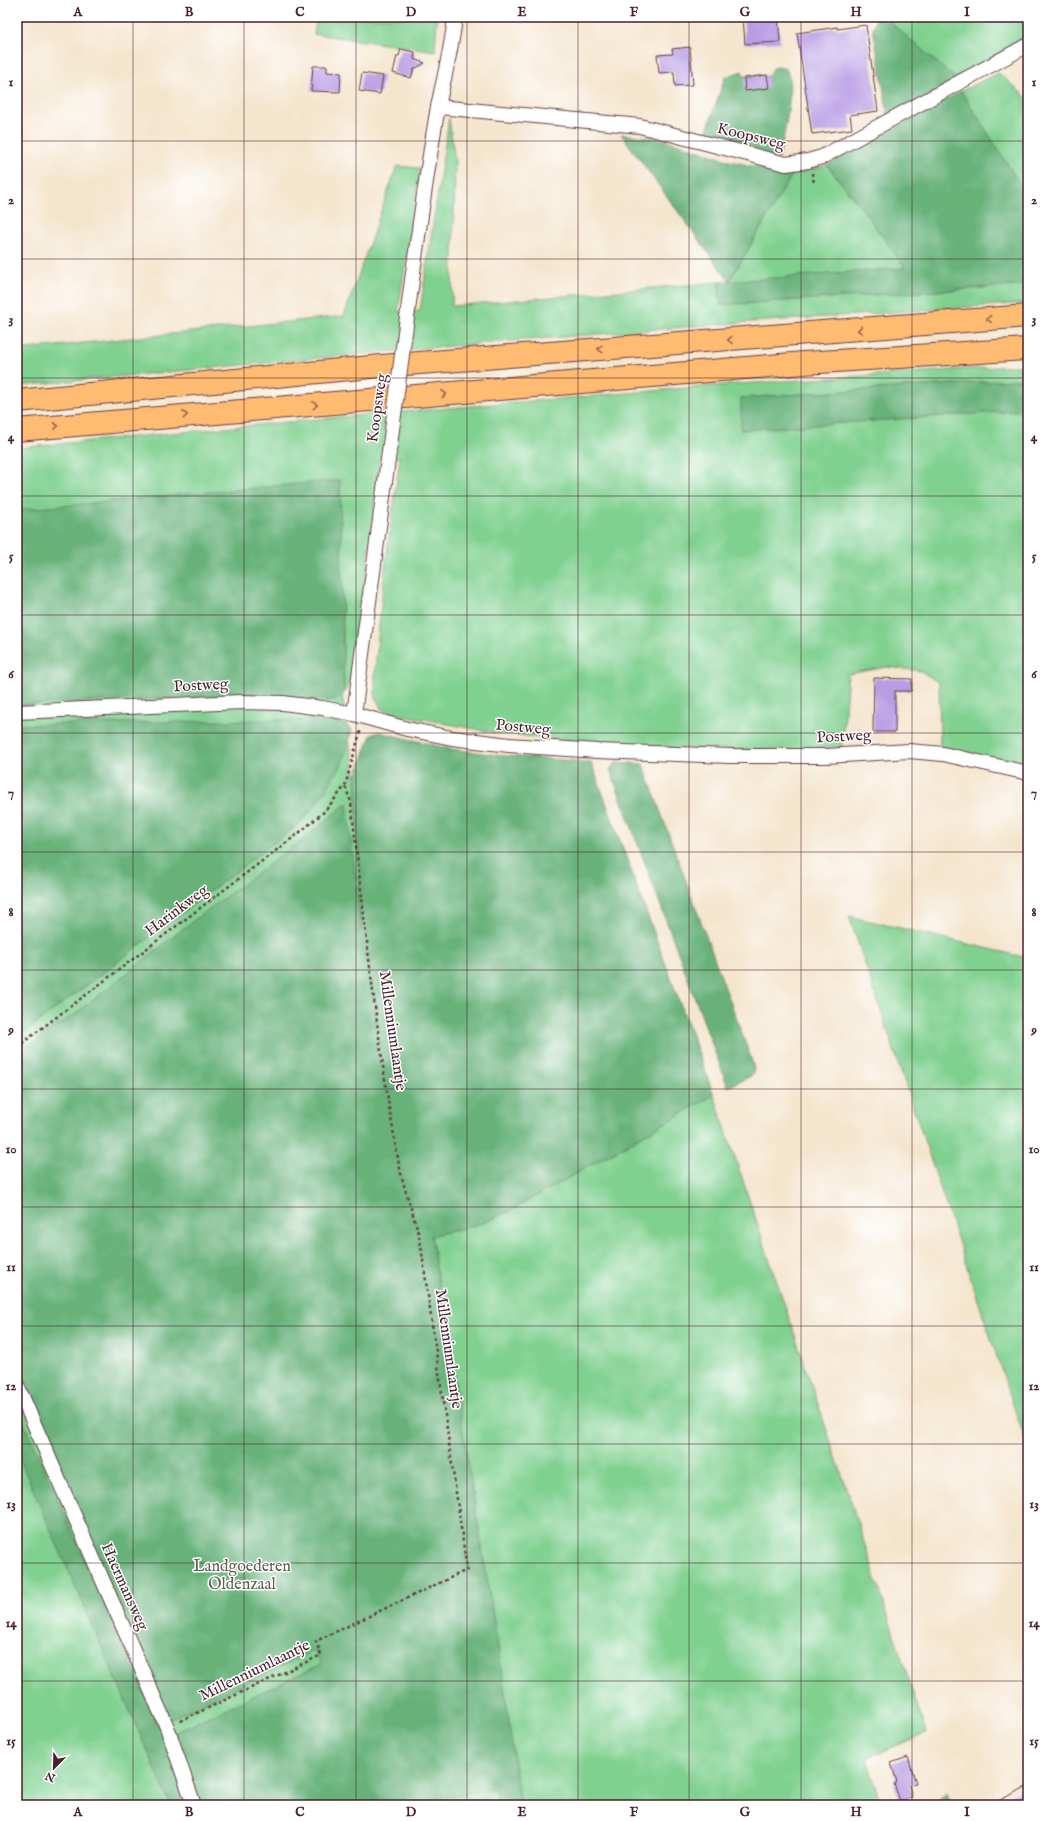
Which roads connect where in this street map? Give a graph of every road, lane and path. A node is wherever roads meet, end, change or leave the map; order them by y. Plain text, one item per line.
1 (455, 17) edge
2 (1028, 45) edge
3 (439, 107) junction
4 (1028, 316) edge
5 (1028, 349) edge
6 (17, 401) edge
7 (17, 430) edge
8 (17, 712) edge
9 (359, 715) junction
10 (1028, 773) edge
11 (345, 786) junction
12 (17, 1047) edge
13 (17, 1385) edge
14 (167, 1727) junction
15 (194, 1805) edge

1 - 3 street, Koopsweg
2 - 3 street, Koopsweg
3 - 9 street, Koopsweg, bridge
4 -> 6 highway
7 -> 5 highway
8 - 9 street, Postweg
9 - 10 street, Postweg
9 - 11 path
11 - 12 path, Harinkweg
11 - 14 path, Millenniumlaantje
13 - 14 street, Haermansweg
14 - 15 street, Haermansweg

